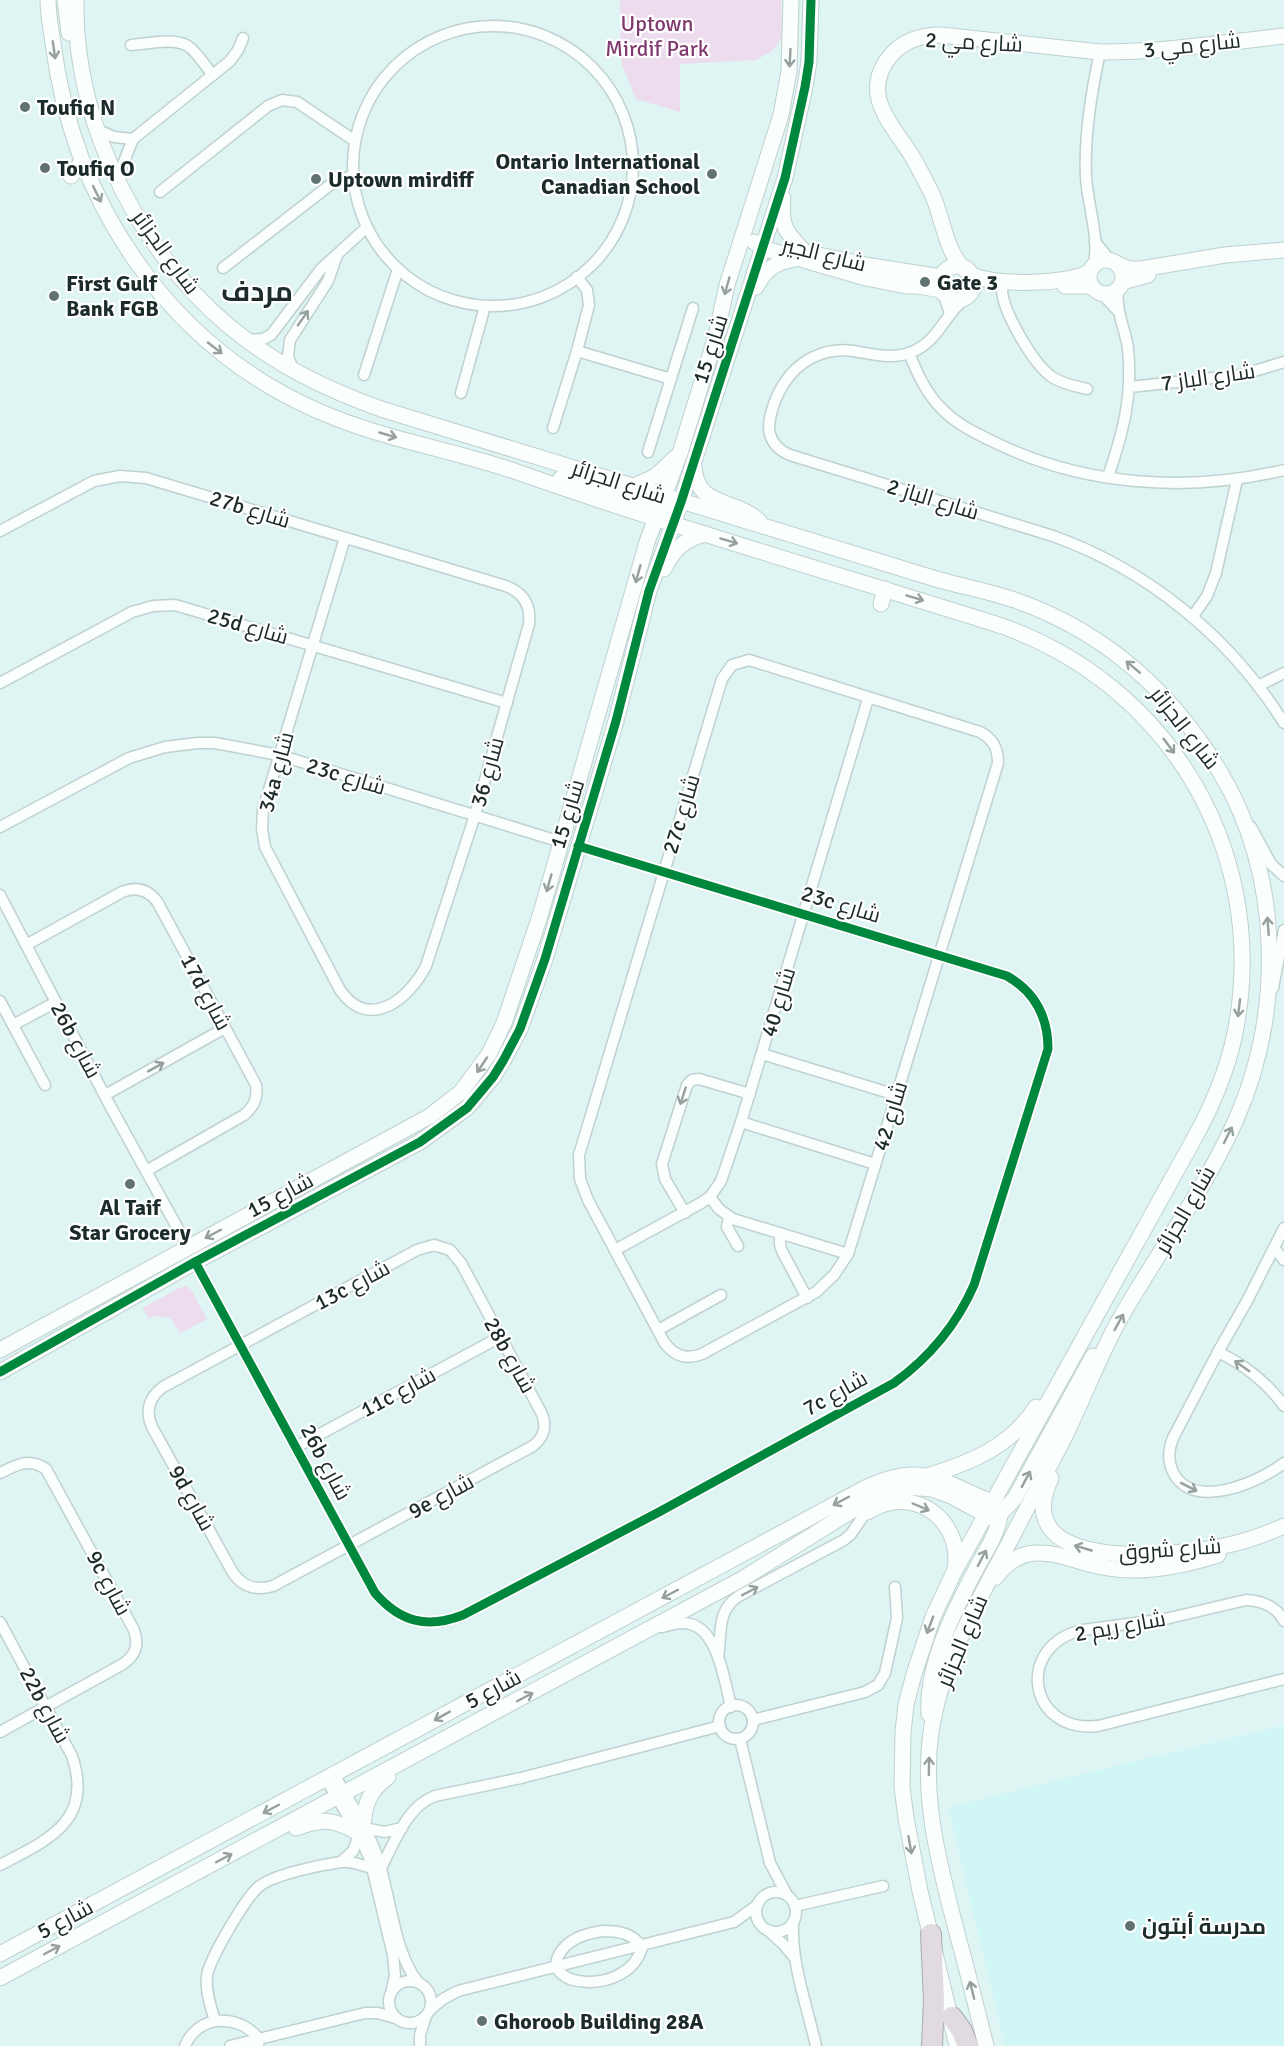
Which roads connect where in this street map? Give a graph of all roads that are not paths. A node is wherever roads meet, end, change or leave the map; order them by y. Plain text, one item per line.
1 (65, 0) edge
2 (76, 0) edge
3 (791, 0) edge
4 (811, 0) edge
5 (47, 2) edge
6 (1284, 36) edge
7 (243, 38) dead end
8 (131, 45) dead end
9 (78, 52) junction
10 (1100, 52) junction
11 (213, 75) junction
12 (96, 129) junction
13 (774, 135) junction
14 (133, 139) junction
15 (355, 141) junction
16 (82, 162) junction
17 (353, 175) junction
18 (71, 176) dead end
19 (785, 178) junction
20 (117, 179) junction
21 (160, 192) dead end
22 (367, 227) junction
23 (1095, 241) junction
24 (760, 242) junction
25 (739, 249) junction
26 (1284, 250) edge
27 (952, 251) junction
28 (337, 255) junction
29 (800, 255) junction
30 (1284, 257) edge
31 (1114, 262) junction
32 (223, 268) dead end
33 (398, 269) junction
34 (577, 277) junction
35 (1094, 279) junction
36 (968, 282) junction
37 (943, 283) junction
38 (1120, 285) junction
39 (1002, 289) junction
40 (745, 302) junction
41 (485, 306) junction
42 (693, 308) dead end
43 (1119, 312) junction
44 (950, 314) junction
45 (246, 340) junction
46 (577, 351) junction
47 (909, 353) junction
48 (1284, 362) edge
49 (293, 371) junction
50 (364, 375) dead end
51 (671, 379) junction
52 (1130, 387) junction
53 (1087, 389) dead end
54 (461, 393) dead end
55 (553, 428) dead end
56 (648, 452) dead end
57 (680, 453) junction
58 (694, 460) junction
59 (489, 462) junction
60 (1284, 470) edge
61 (1108, 477) junction
62 (1237, 480) junction
63 (634, 486) junction
64 (681, 502) junction
65 (660, 507) junction
66 (624, 510) junction
67 (673, 523) junction
68 (764, 526) junction
69 (0, 531) edge
70 (707, 534) junction
71 (345, 538) junction
72 (647, 542) junction
73 (506, 586) joint
74 (648, 591) junction
75 (1193, 616) junction
76 (313, 645) junction
77 (1284, 673) edge
78 (0, 683) edge
79 (1258, 686) junction
80 (868, 699) junction
81 (507, 703) junction
82 (1284, 723) edge
83 (279, 755) junction
84 (998, 763) joint
85 (475, 815) junction
86 (1245, 818) junction
87 (0, 827) edge
88 (561, 842) junction
89 (578, 846) junction
90 (664, 872) junction
91 (1284, 876) edge
92 (0, 895) edge
93 (805, 914) junction
94 (540, 916) junction
95 (1284, 930) edge
96 (26, 945) junction
97 (940, 955) junction
98 (544, 959) junction
99 (426, 966) joint
100 (1268, 999) junction
101 (0, 1001) edge
102 (56, 1002) junction
103 (13, 1025) junction
104 (225, 1028) junction
105 (1048, 1048) joint
106 (762, 1054) junction
107 (45, 1085) dead end
108 (750, 1094) junction
109 (105, 1095) junction
110 (896, 1095) junction
111 (741, 1122) junction
112 (343, 1163) junction
113 (875, 1164) junction
114 (146, 1171) junction
115 (710, 1197) junction
116 (308, 1202) junction
117 (685, 1213) junction
118 (729, 1217) junction
119 (1284, 1228) edge
120 (780, 1234) junction
121 (738, 1246) dead end
122 (188, 1247) junction
123 (1274, 1248) junction
124 (615, 1250) junction
125 (848, 1254) junction
126 (1284, 1260) edge
127 (195, 1262) junction
128 (461, 1263) joint
129 (721, 1295) dead end
130 (807, 1298) junction
131 (69, 1314) junction
132 (658, 1330) junction
133 (500, 1337) junction
134 (664, 1342) joint
135 (1108, 1342) junction
136 (241, 1345) junction
137 (0, 1350) edge
138 (1218, 1352) junction
139 (1073, 1357) junction
140 (16, 1363) junction
141 (0, 1372) edge
142 (1284, 1406) edge
143 (1065, 1435) junction
144 (533, 1446) joint
145 (296, 1447) junction
146 (1284, 1463) edge
147 (0, 1473) edge
148 (928, 1475) junction
149 (993, 1511) junction
150 (866, 1512) junction
151 (1284, 1526) edge
152 (1284, 1534) edge
153 (348, 1545) junction
154 (1183, 1558) junction
155 (954, 1572) junction
156 (742, 1579) junction
157 (895, 1587) dead end
158 (979, 1597) junction
159 (463, 1615) joint
160 (1284, 1621) edge
161 (0, 1622) edge
162 (645, 1632) junction
163 (718, 1657) junction
164 (1284, 1679) edge
165 (47, 1707) junction
166 (731, 1707) junction
167 (753, 1720) junction
168 (720, 1726) junction
169 (0, 1732) edge
170 (931, 1732) junction
171 (740, 1739) junction
172 (416, 1756) junction
173 (330, 1777) junction
174 (341, 1795) junction
175 (402, 1828) junction
176 (361, 1830) junction
177 (276, 1831) junction
178 (341, 1862) junction
179 (771, 1863) junction
180 (0, 1865) edge
181 (377, 1868) junction
182 (883, 1886) dead end
183 (767, 1894) junction
184 (787, 1895) junction
185 (756, 1906) junction
186 (795, 1906) junction
187 (734, 1922) junction
188 (793, 1922) junction
189 (767, 1930) junction
190 (931, 1934) junction
191 (642, 1947) junction
192 (0, 1954) edge
193 (796, 1960) junction
194 (556, 1967) junction
195 (0, 1978) edge
196 (421, 1983) junction
197 (458, 1991) junction
198 (391, 1992) junction
199 (365, 2013) junction
200 (428, 2013) junction
201 (952, 2017) junction
202 (398, 2019) junction
203 (214, 2022) junction
204 (258, 2043) edge
205 (420, 2044) edge
206 (184, 2046) edge
207 (230, 2046) edge
208 (816, 2046) edge
209 (932, 2046) edge
210 (957, 2046) edge
211 (968, 2046) edge
212 (986, 2046) edge

1 - 9 street
2 - 9 street, شارع الجزائر
3 -> 13 street, شارع 15
4 - 19 street, شارع 15
5 -> 16 street, شارع الجزائر
6 - 10 street, شارع مي 3
7 - 11 street
8 - 11 street
9 - 12 street, شارع الجزائر
10 - 23 street
10 - 27 street, شارع مي 2
11 - 14 street
12 - 14 street
12 - 20 street, شارع الجزائر
13 - 24 street
13 - 25 street, شارع 15
14 - 20 street
15 - 17 street
15 - 21 street
15 - 34 street
16 - 18 street
16 -> 59 street, شارع الجزائر
17 - 22 street
17 - 32 street
19 - 24 street, شارع 15
19 - 29 street
20 - 45 street, شارع الجزائر
22 - 28 street
22 - 33 street
23 - 31 street
23 - 35 street
24 - 25 street, شارع الجير
24 - 29 street, شارع الجير
24 - 40 street, شارع 15
25 -> 57 street, شارع 15
26 - 31 street
27 - 36 street, شارع مي 2
27 - 37 street
28 - 45 street
49 -> 28 street
29 - 37 street, شارع الجير
29 - 40 street
30 - 38 street
31 - 35 street
31 - 38 street
33 - 41 street
33 - 50 street
34 - 41 street
34 - 46 street
35 - 36 street
35 - 38 street
35 - 39 street
35 - 43 street
36 - 37 street
36 - 37 street
36 - 39 street
36 - 44 street, شارع الباز 2
37 - 44 street
38 - 43 street
39 - 53 street
40 - 58 street, شارع 15
41 - 54 street
42 - 51 street
43 - 52 street
44 - 47 street, شارع الباز 2
45 - 49 street, شارع الجزائر
46 - 51 street
46 - 55 street
47 - 61 street
47 - 75 street, شارع الباز 2
48 - 52 street, شارع الباز 7
49 - 63 street, شارع الجزائر
51 - 56 street
52 - 61 street
57 - 63 street
57 - 65 street, شارع 15
58 - 64 street, شارع 15
58 - 68 street
59 - 65 street
59 - 66 street, شارع الجزائر
60 - 62 street
61 - 62 street
62 - 75 street
63 - 65 street, شارع الجزائر
64 - 65 street, شارع الجزائر
64 - 67 street, شارع 15
64 - 68 street, شارع الجزائر
65 - 66 street, شارع الجزائر
65 - 67 street, شارع الجزائر
65 - 72 street, شارع 15
66 - 72 street
67 - 70 street, شارع الجزائر
67 - 74 street, شارع 15
86 -> 68 street, شارع الجزائر
69 - 71 street, 27b شارع
70 - 74 street
70 -> 139 street, شارع الجزائر
71 - 73 street, 27b شارع
71 - 76 street, 34a شارع
72 -> 88 street, شارع 15
73 - 81 street, شارع 36
74 - 89 street, شارع 15
75 - 79 street, شارع الباز 2
76 - 78 street, 25d شارع
76 - 81 street, 25d شارع
76 - 83 street, 34a شارع
77 - 79 street
79 - 82 street, شارع الباز 2
80 - 84 street, 27c شارع
80 - 90 street, 27c شارع
80 - 93 street, شارع 40
81 - 85 street, شارع 36
83 - 85 street, 23c شارع
83 - 87 street, 23c شارع
83 - 99 street, 34a شارع
84 - 97 street, شارع 42
85 - 88 street, 23c شارع
85 - 99 street, شارع 36
86 - 91 street
100 -> 86 street, شارع الجزائر
88 -> 94 street, شارع 15
89 - 90 street, 23c شارع
89 - 98 street, شارع 15
90 - 93 street, 23c شارع
90 - 124 street, 27c شارع
92 - 96 street, 26b شارع
93 - 97 street, 23c شارع
93 - 106 street, شارع 40
94 - 98 street
94 -> 112 street, شارع 15
95 - 100 street
96 - 102 street, 26b شارع
96 - 104 street, 17d شارع
97 - 105 street, 23c شارع
97 - 110 street, شارع 42
98 - 116 street, شارع 15
135 -> 100 street, شارع الجزائر
101 - 103 street
102 - 103 street
102 - 109 street, 26b شارع
103 - 107 street
109 -> 104 street
104 - 114 street, 17d شارع
105 - 159 street, 7c شارع
106 - 108 street, شارع 40
106 - 110 street
108 - 111 street, شارع 40
108 -> 117 street
109 - 114 street, 26b شارع
110 - 113 street, شارع 42
111 - 113 street
111 - 115 street, شارع 40
112 - 116 street
112 -> 122 street, شارع 15
113 - 125 street, شارع 42
114 - 122 street, 26b شارع
115 - 117 street, شارع 40
115 - 118 street
116 - 127 street, شارع 15
117 - 124 street, شارع 40
118 - 120 street
118 - 121 street
119 - 123 street
120 - 125 street
120 - 130 street
122 - 131 street, شارع 15
123 - 126 street
123 - 138 street
124 - 132 street, 27c شارع
125 - 130 street, شارع 42
127 - 136 street, 26b شارع
127 - 140 street, شارع 15
128 - 133 street, 28b شارع
128 - 136 street, 13c شارع
129 - 132 street
130 - 134 street, شارع 42
131 - 137 street, شارع 15
131 - 140 street
132 - 134 street, 27c شارع
133 - 144 street, 28b شارع
133 - 145 street, 11c شارع
135 - 143 street, شارع الجزائر
149 -> 135 street
136 - 145 street, 26b شارع
136 - 153 street, 9d شارع
142 -> 138 street
138 -> 146 street
139 - 148 street
139 - 149 street, شارع الجزائر
140 - 141 street, شارع 15
154 -> 143 street, شارع شروق
143 - 158 street, شارع الجزائر
144 - 153 street, 9e شارع
145 - 153 street, 26b شارع
147 - 165 street, 9c شارع
148 - 149 street, شارع 5
148 -> 173 street, شارع 5
149 - 155 street, شارع الجزائر
149 - 156 street, شارع 5
170 -> 149 street
150 -> 155 street
150 - 156 street
163 -> 150 street
151 - 154 street, شارع شروق
152 - 154 street, شارع شروق
153 - 159 street, 26b شارع
154 - 158 street, شارع شروق
155 -> 190 street, شارع الجزائر
156 - 162 street, شارع 5
157 - 167 street
158 - 170 street, شارع الجزائر
160 - 164 street, شارع ريم 2
161 - 165 street, 22b شارع
162 - 163 street
172 -> 162 street, شارع 5
163 - 166 street
165 - 169 street, 9c شارع
165 - 180 street, 22b شارع
166 - 167 street
166 - 168 street
167 - 171 street
168 - 171 street
168 - 175 street
212 -> 170 street, شارع الجزائر
171 - 179 street
172 - 174 street, شارع 5
172 - 176 street
173 - 174 street
173 -> 192 street, شارع 5
174 - 176 street
174 - 177 street, شارع 5
175 - 176 street
175 - 181 street
176 - 177 street
176 - 178 street
176 - 181 street
195 -> 177 street, شارع 5
178 - 181 street
178 - 203 street
179 - 183 street
179 - 184 street
181 - 196 street
181 - 198 street
182 - 186 street
183 - 184 street
183 - 185 street
184 - 186 street
185 - 187 street
185 - 189 street
186 - 188 street
187 - 189 street
187 - 191 street
188 - 189 street
188 - 193 street
189 - 193 street
190 - 201 street, شارع الجزائر
190 - 209 highway
191 - 194 street
191 - 194 street
191 - 194 street
193 - 208 street
194 - 197 street
196 - 197 street
196 - 198 street
196 - 200 street
197 - 200 street
198 - 199 street
198 - 202 street
199 - 202 street
199 - 204 street
200 - 202 street
200 - 205 street
201 - 210 street, شارع الجزائر
201 - 211 highway
202 - 205 street
203 - 204 street
203 - 206 street
204 - 207 street

